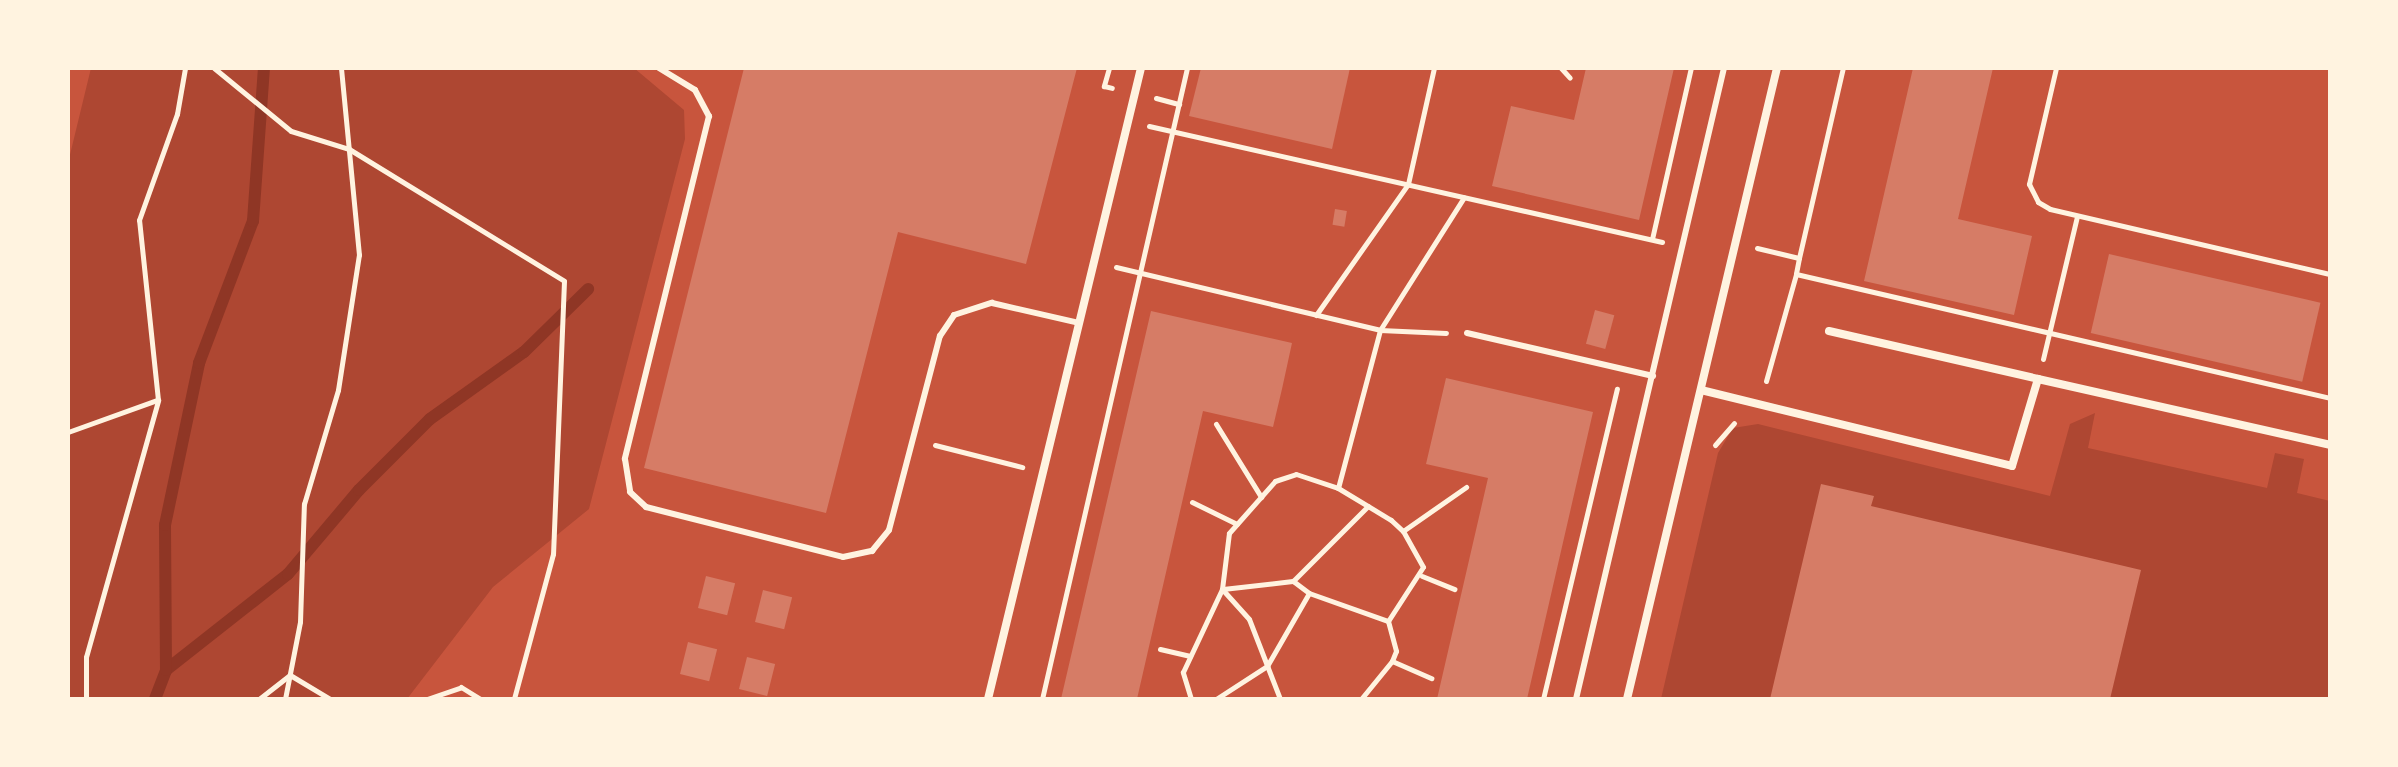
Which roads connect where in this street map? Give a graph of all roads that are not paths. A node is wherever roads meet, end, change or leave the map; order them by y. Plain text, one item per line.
1 (659, 68) edge
2 (1141, 68) edge
3 (1724, 68) edge
4 (1777, 68) edge
5 (1079, 323) junction
6 (1829, 331) dead end
7 (1467, 333) road end
8 (1653, 376) junction
9 (2038, 379) junction
10 (1701, 390) junction
11 (2330, 445) edge
12 (988, 699) edge
13 (1576, 699) edge
14 (1627, 699) edge

1 - 5 lane
2 - 5 street
3 - 8 lane
4 - 10 street
5 - 12 street
6 - 9 street
7 - 8 lane
8 - 13 lane
9 - 10 street
9 - 11 street
10 - 14 street

